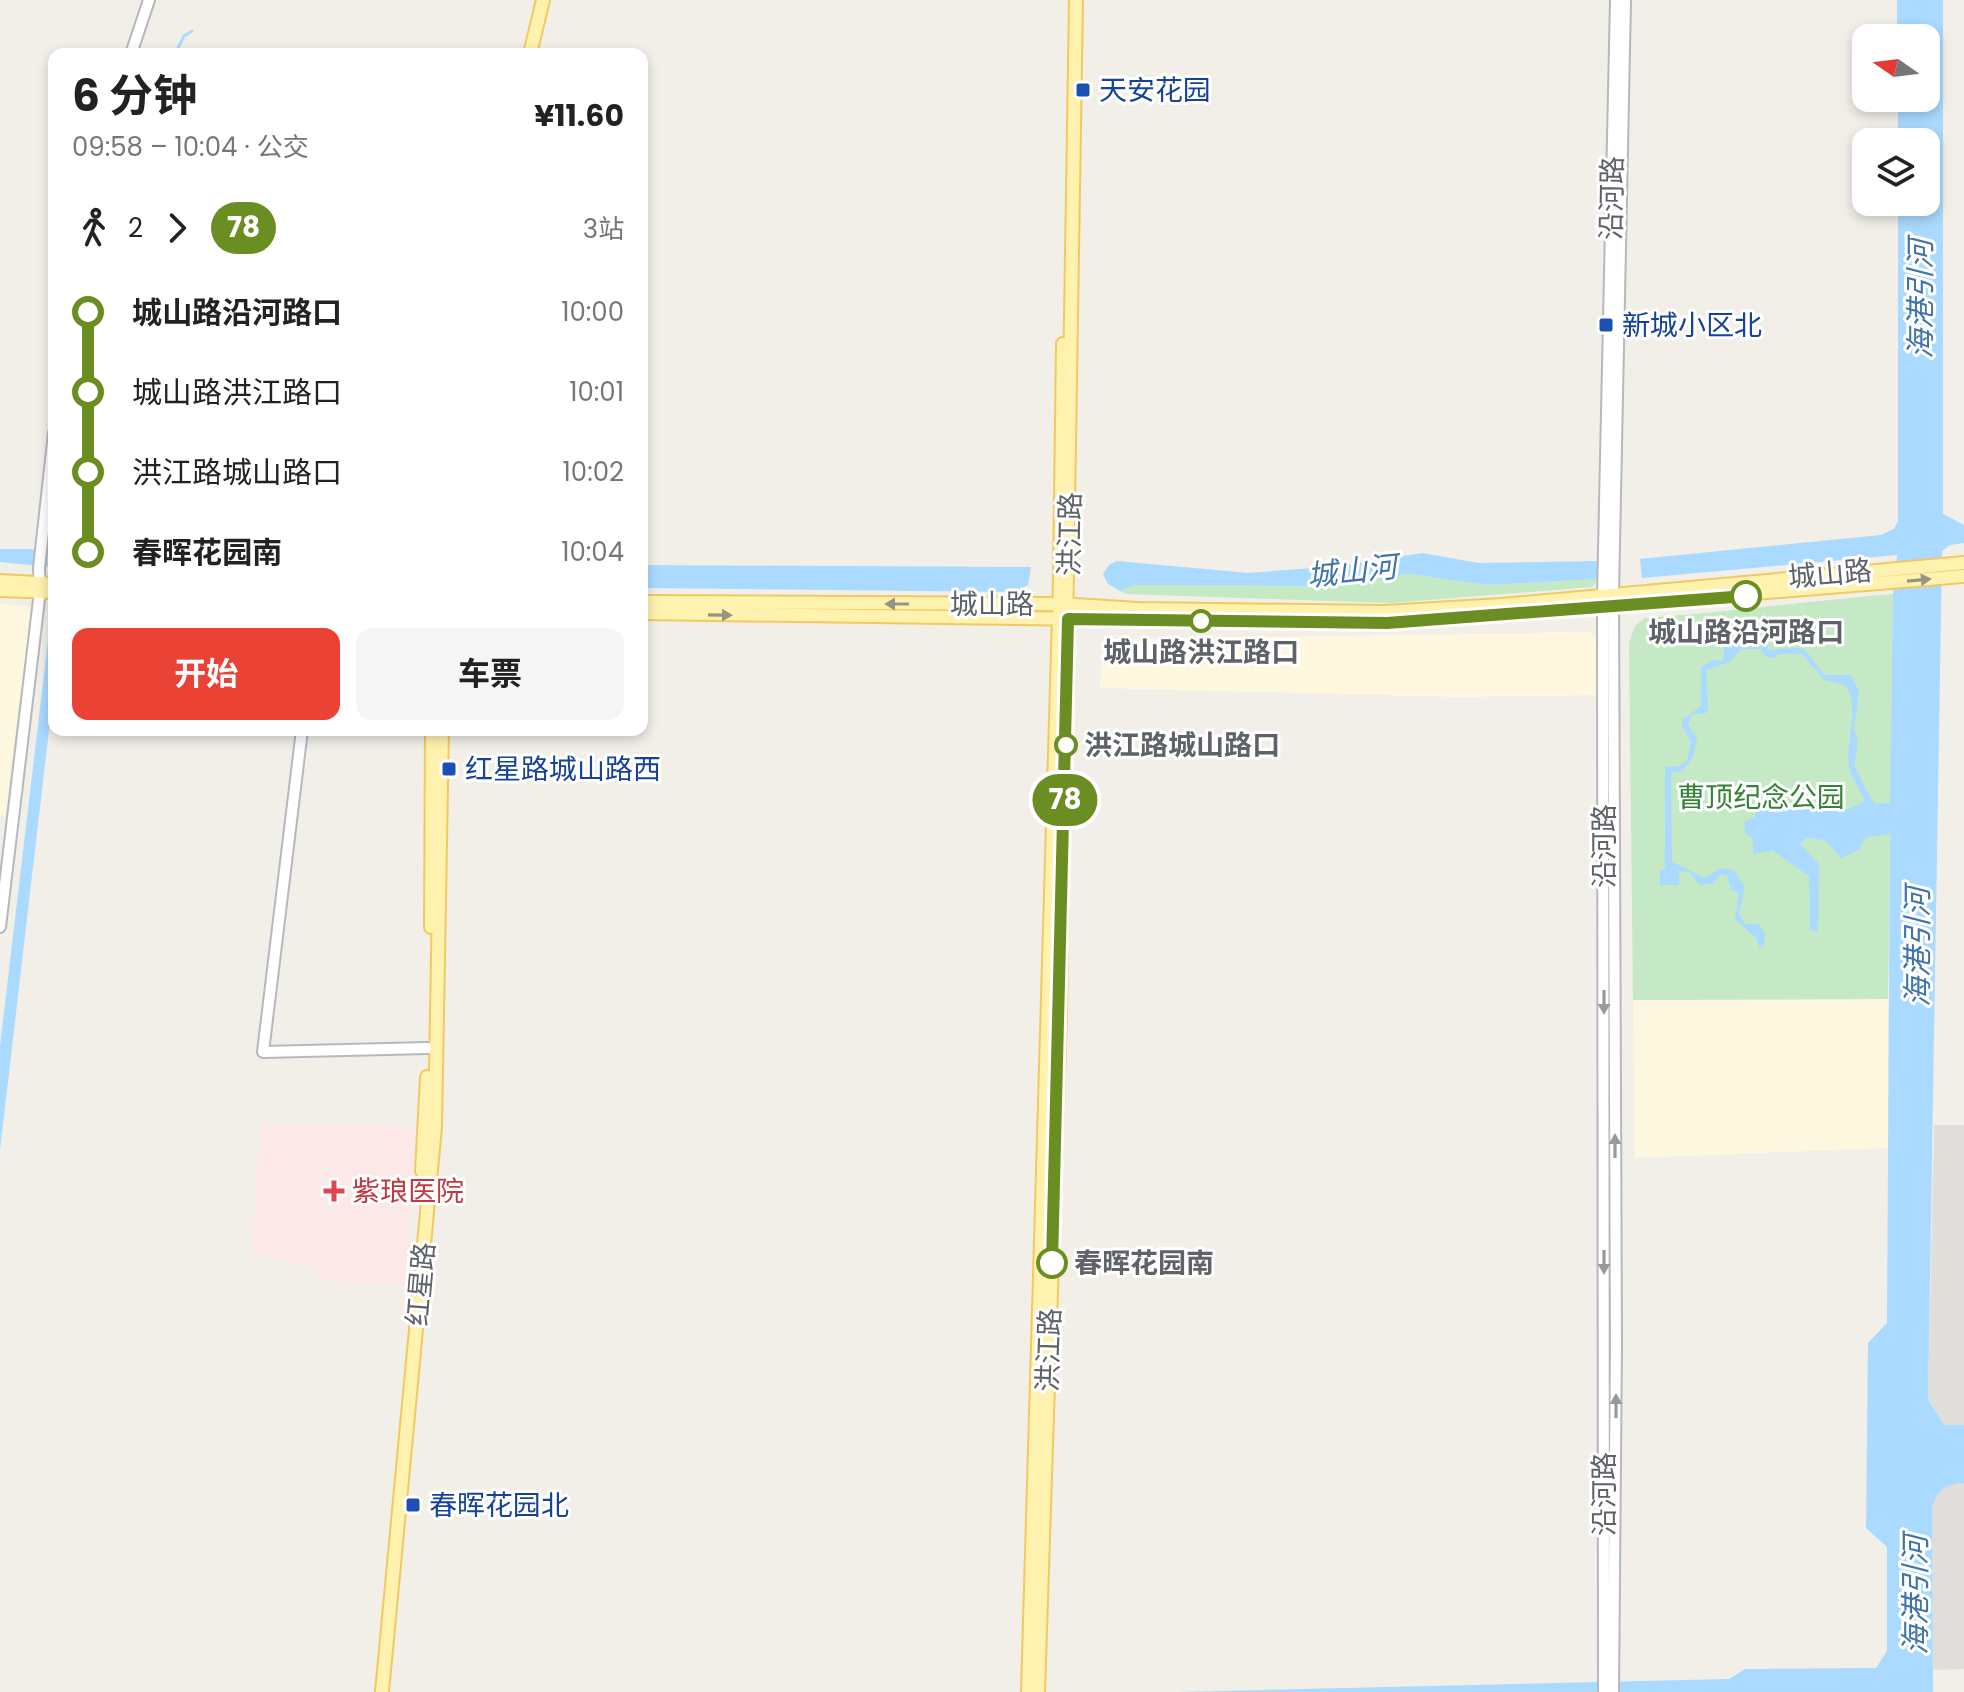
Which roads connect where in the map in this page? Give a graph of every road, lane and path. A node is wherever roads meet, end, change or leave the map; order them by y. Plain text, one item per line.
1 (149, 0) edge
2 (543, 0) edge
3 (550, 0) edge
4 (1068, 0) edge
5 (1076, 0) edge
6 (1616, 0) edge
7 (1625, 0) edge
8 (133, 48) edge
9 (531, 48) edge
10 (539, 48) edge
11 (48, 488) edge
12 (1964, 563) edge
13 (1946, 571) junction
14 (1964, 576) edge
15 (0, 581) edge
16 (48, 585) edge
17 (40, 587) junction
18 (0, 590) edge
19 (48, 590) edge
20 (1608, 601) junction
21 (648, 602) edge
22 (1064, 604) junction
23 (648, 613) edge
24 (1063, 619) junction
25 (301, 736) edge
26 (432, 736) edge
27 (442, 736) edge
28 (0, 927) edge
29 (428, 1048) junction
30 (1609, 1686) edge
31 (374, 1692) edge
32 (382, 1692) edge
33 (1028, 1692) edge
34 (1038, 1692) edge

1 - 8 street
2 - 9 main road
3 - 10 main road
4 - 22 main road, 洪江路
5 - 22 main road, 洪江路
6 - 20 street, 沿河路
7 - 20 street, 沿河路
11 - 17 street
12 - 13 main road, 城山路
13 - 14 main road, 城山路
20 -> 13 main road, 城山路
13 - 20 main road, 城山路
15 - 17 main road
16 - 17 main road
17 - 18 main road
17 - 19 main road
17 - 28 street
20 - 22 main road, 城山路
20 - 24 main road, 城山路
20 - 30 street, 沿河路
22 -> 21 main road, 城山路
22 - 24 main road, 洪江路
23 -> 24 main road, 城山路
24 - 33 main road, 洪江路
24 - 34 main road, 洪江路
25 - 29 street
26 - 29 main road, 红星路
27 - 32 main road, 红星路
29 - 31 main road, 红星路

